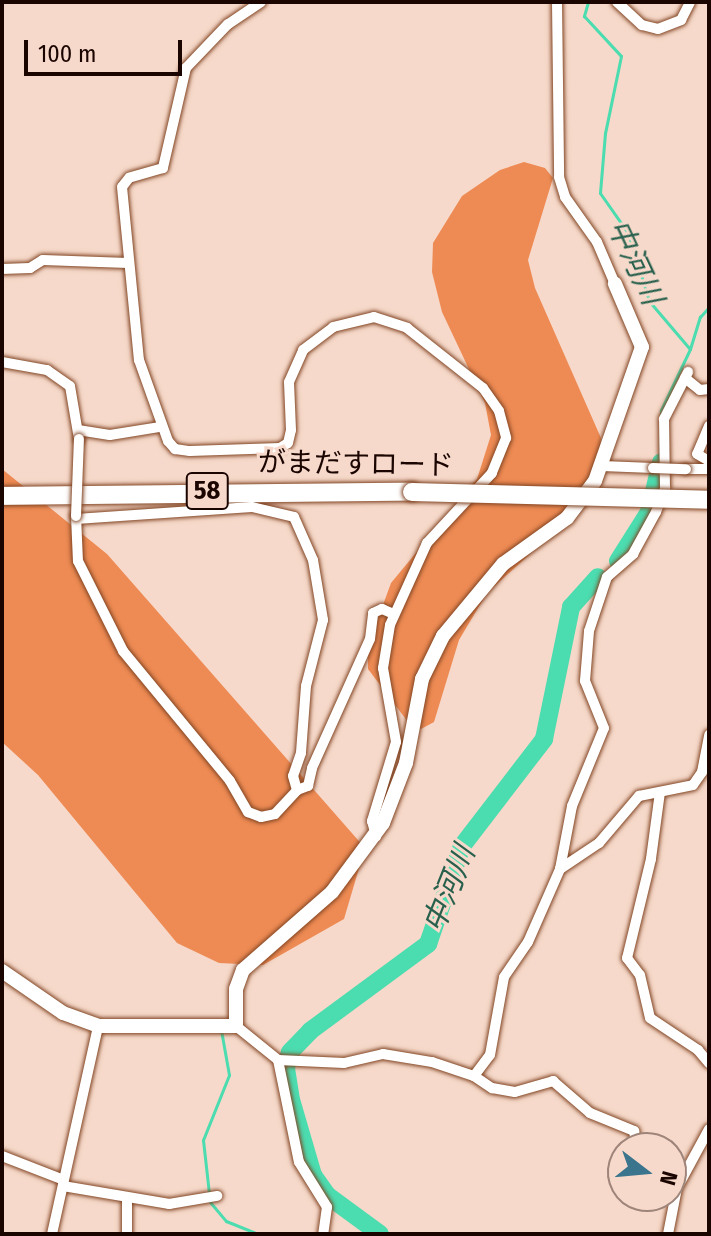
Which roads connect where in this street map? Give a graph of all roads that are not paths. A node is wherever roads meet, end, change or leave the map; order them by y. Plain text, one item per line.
1 (261, 2) edge
2 (557, 2) edge
3 (617, 2) edge
4 (690, 2) edge
5 (128, 263) junction
6 (2, 269) edge
7 (615, 284) joint
8 (2, 362) edge
9 (709, 389) edge
10 (709, 426) edge
11 (160, 427) junction
12 (79, 434) junction
13 (709, 461) edge
14 (602, 466) junction
15 (709, 469) edge
16 (2, 496) edge
17 (709, 500) edge
18 (76, 518) junction
19 (394, 614) junction
20 (709, 735) edge
21 (297, 790) junction
22 (660, 792) junction
23 (376, 836) junction
24 (560, 869) junction
25 (2, 971) edge
26 (98, 1026) junction
27 (236, 1026) junction
28 (281, 1059) junction
29 (709, 1063) edge
30 (474, 1076) junction
31 (709, 1129) edge
32 (634, 1132) edge
33 (2, 1156) edge
34 (687, 1165) edge
35 (64, 1183) junction
36 (212, 1197) dead end
37 (127, 1200) junction
38 (671, 1212) edge
39 (52, 1234) edge
40 (127, 1234) edge
41 (323, 1234) edge
42 (668, 1234) edge

1 - 5 street
2 - 7 street
3 - 4 street
5 - 6 street
5 - 11 street
7 - 14 street
8 - 12 street
9 - 24 street
10 - 13 street
11 - 12 street
11 - 19 street
12 - 18 street, bridge
14 - 15 street, bridge
14 - 23 street
16 - 17 highway, がまだすロード / 58, bridge
18 - 21 street
18 - 21 street
19 - 21 street
19 - 23 street
20 - 22 street
22 - 24 street
22 - 29 street
23 - 27 street
24 - 30 street
25 - 26 street
26 - 27 street
26 - 35 street
27 - 28 street
28 - 30 street
28 - 41 street
30 - 32 street
31 - 34 street
33 - 35 street
35 - 37 street
35 - 39 street
36 - 37 street
37 - 40 street
38 - 42 street

